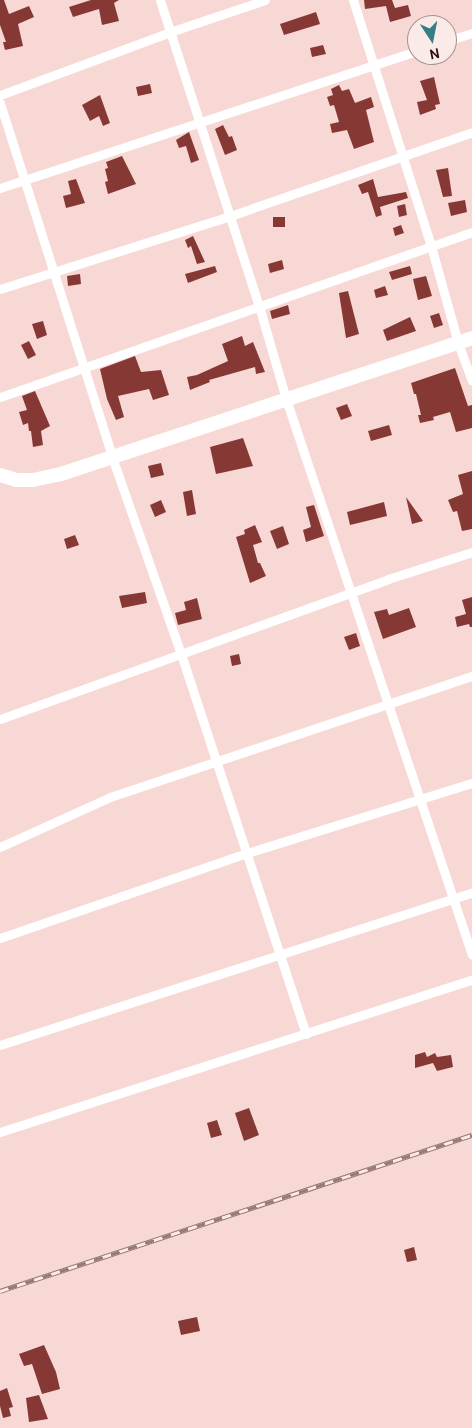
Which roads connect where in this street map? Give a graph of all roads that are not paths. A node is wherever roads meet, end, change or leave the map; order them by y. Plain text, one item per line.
1 (160, 0) edge
2 (265, 0) edge
3 (353, 0) edge
4 (170, 32) junction
5 (472, 33) edge
6 (457, 38) edge
7 (407, 54) edge
8 (374, 66) junction
9 (0, 95) edge
10 (0, 103) edge
11 (200, 124) junction
12 (472, 132) edge
13 (403, 157) junction
14 (24, 179) junction
15 (0, 188) edge
16 (230, 216) junction
17 (472, 232) edge
18 (431, 246) junction
19 (53, 271) junction
20 (0, 289) edge
21 (259, 306) junction
22 (472, 338) edge
23 (458, 343) junction
24 (84, 367) junction
25 (472, 381) edge
26 (0, 397) edge
27 (286, 400) junction
28 (112, 457) junction
29 (0, 476) edge
30 (472, 552) edge
31 (352, 592) junction
32 (181, 654) junction
33 (472, 676) edge
34 (389, 704) junction
35 (0, 718) edge
36 (216, 762) junction
37 (472, 783) edge
38 (420, 799) junction
39 (0, 847) edge
40 (247, 853) junction
41 (472, 893) edge
42 (454, 899) junction
43 (0, 938) edge
44 (280, 955) junction
45 (472, 955) edge
46 (472, 980) edge
47 (306, 1034) junction
48 (0, 1044) edge
49 (0, 1132) edge

1 - 4 street
2 - 4 street
3 - 8 street
4 - 9 street
4 - 11 street
5 - 6 street
7 - 8 street
8 - 11 street
8 - 13 street
10 - 14 street
11 - 14 street
11 - 16 street
12 - 13 street
13 - 16 street
13 - 18 street
14 - 15 street
14 - 19 street
16 - 19 street
16 - 21 street
17 - 18 street
18 - 21 street
18 - 23 street
19 - 20 street
19 - 24 street
21 - 24 street
21 - 27 street
22 - 23 main road
23 - 25 street
23 - 27 main road
24 - 26 street
24 - 28 street
27 - 28 main road
27 - 31 street
28 - 29 main road
28 - 32 street
30 - 31 street
31 - 32 street
31 - 34 street
32 - 35 street
32 - 36 street
33 - 34 street
34 - 36 street
34 - 38 street
36 - 39 street
36 - 40 street
37 - 38 street
38 - 40 street
38 - 42 street
40 - 43 street
40 - 44 street
41 - 42 street
42 - 44 street
42 - 45 street
44 - 47 street
44 - 48 street
46 - 47 street
47 - 49 street

